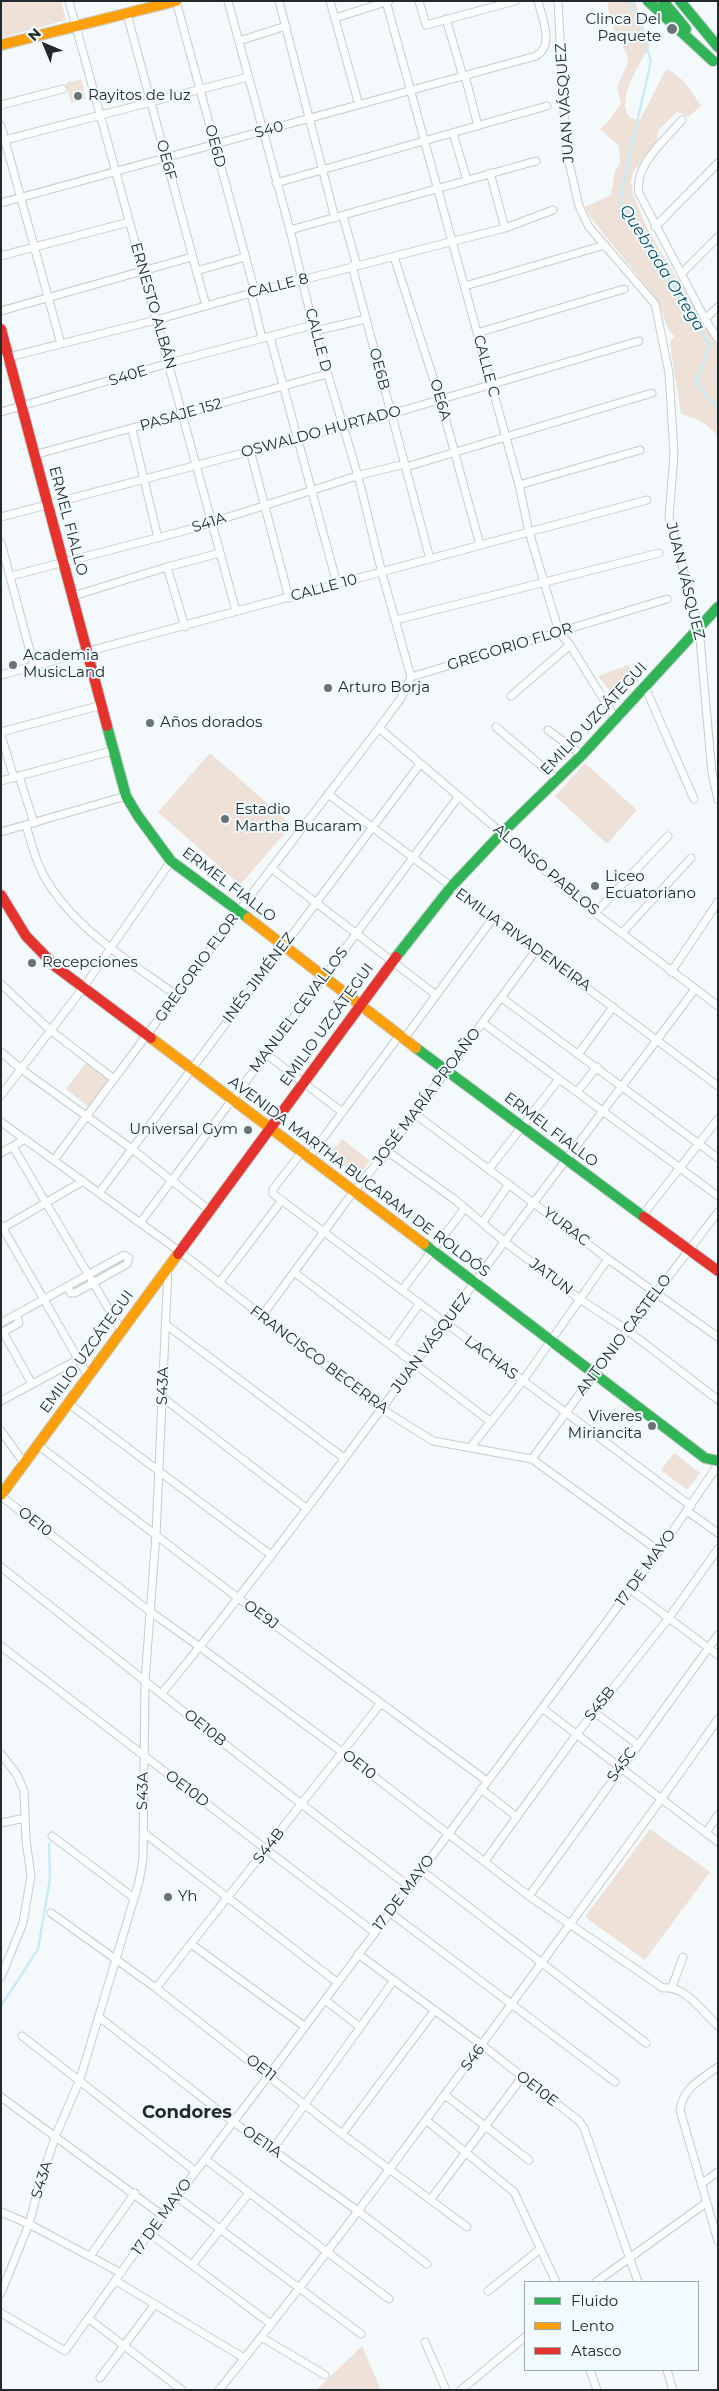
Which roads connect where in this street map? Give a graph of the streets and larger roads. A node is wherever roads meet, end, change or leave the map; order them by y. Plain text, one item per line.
1 (69, 1) edge
2 (176, 1) edge
3 (228, 1) edge
4 (279, 1) edge
5 (330, 1) edge
6 (419, 1) edge
7 (515, 1) edge
8 (538, 1) edge
9 (558, 1) edge
10 (648, 1) edge
11 (663, 1) edge
12 (680, 1) edge
13 (387, 2) edge
14 (127, 14) junction
15 (335, 18) junction
16 (446, 19) junction
17 (75, 26) junction
18 (286, 26) junction
19 (239, 41) junction
20 (1, 45) edge
21 (718, 47) edge
22 (536, 56) joint
23 (715, 64) edge
24 (464, 76) junction
25 (248, 77) junction
26 (63, 89) dead end
27 (200, 89) junction
28 (410, 91) junction
29 (151, 102) junction
30 (359, 105) junction
31 (1, 106) edge
32 (546, 106) dead end
33 (99, 114) junction
34 (311, 118) junction
35 (682, 120) dead end
36 (1, 126) edge
37 (478, 126) junction
38 (262, 132) junction
39 (453, 133) junction
40 (3, 140) edge
41 (425, 140) junction
42 (215, 144) junction
43 (166, 158) junction
44 (536, 161) dead end
45 (718, 162) edge
46 (323, 169) junction
47 (115, 172) junction
48 (490, 173) junction
49 (467, 180) junction
50 (276, 183) junction
51 (438, 188) junction
52 (22, 197) junction
53 (1, 203) edge
54 (553, 210) dead end
55 (343, 216) junction
56 (335, 218) junction
57 (129, 222) junction
58 (506, 228) junction
59 (655, 228) junction
60 (290, 230) junction
61 (718, 237) edge
62 (454, 241) junction
63 (605, 245) junction
64 (36, 247) junction
65 (1, 256) edge
66 (192, 257) junction
67 (245, 257) junction
68 (394, 257) junction
69 (355, 266) junction
70 (196, 272) junction
71 (143, 273) junction
72 (682, 273) junction
73 (303, 281) junction
74 (465, 286) junction
75 (624, 289) dead end
76 (253, 292) junction
77 (49, 299) junction
78 (206, 306) junction
79 (718, 307) edge
80 (1, 311) edge
81 (366, 319) junction
82 (705, 319) junction
83 (156, 320) junction
84 (314, 328) junction
85 (1, 329) edge
86 (477, 333) junction
87 (266, 337) junction
88 (718, 339) edge
89 (639, 341) dead end
90 (61, 344) junction
91 (5, 358) edge
92 (168, 363) junction
93 (327, 374) junction
94 (491, 385) junction
95 (282, 386) junction
96 (652, 393) dead end
97 (440, 399) junction
98 (21, 407) junction
99 (1, 412) edge
100 (391, 414) junction
101 (183, 415) junction
102 (343, 426) junction
103 (132, 429) junction
104 (296, 437) junction
105 (506, 437) junction
106 (250, 450) junction
107 (640, 450) dead end
108 (455, 452) junction
109 (34, 455) junction
110 (197, 466) junction
111 (406, 466) junction
112 (358, 476) junction
113 (144, 480) junction
114 (519, 485) junction
115 (311, 491) junction
116 (646, 500) dead end
117 (47, 506) junction
118 (266, 506) junction
119 (1, 517) edge
120 (211, 522) junction
121 (529, 532) junction
122 (158, 538) junction
123 (1, 543) edge
124 (480, 545) junction
125 (3, 552) edge
126 (220, 553) junction
127 (659, 553) dead end
128 (430, 559) junction
129 (64, 564) junction
130 (167, 567) junction
131 (382, 573) junction
132 (11, 576) junction
133 (337, 584) junction
134 (544, 584) junction
135 (72, 596) junction
136 (289, 598) junction
137 (667, 599) dead end
138 (718, 607) edge
139 (236, 611) junction
140 (396, 620) junction
141 (184, 627) junction
142 (700, 628) junction
143 (560, 632) junction
144 (570, 645) junction
145 (87, 653) junction
146 (34, 666) junction
147 (1, 675) edge
148 (411, 677) junction
149 (645, 687) junction
150 (511, 696) dead end
151 (102, 705) junction
152 (615, 718) junction
153 (496, 727) dead end
154 (379, 728) junction
155 (548, 730) dead end
156 (1, 734) edge
157 (115, 750) junction
158 (582, 756) junction
159 (420, 764) junction
160 (17, 777) junction
161 (558, 780) junction
162 (1, 781) edge
163 (328, 794) junction
164 (126, 796) junction
165 (459, 796) junction
166 (694, 799) dead end
167 (718, 800) edge
168 (34, 823) junction
169 (26, 825) junction
170 (373, 826) junction
171 (1, 832) edge
172 (501, 834) junction
173 (668, 836) dead end
174 (413, 857) junction
175 (691, 858) dead end
176 (171, 861) junction
177 (271, 868) junction
178 (450, 887) junction
179 (1, 895) edge
180 (316, 902) junction
181 (718, 902) edge
182 (238, 912) junction
183 (595, 913) junction
184 (493, 918) junction
185 (357, 933) junction
186 (622, 933) junction
187 (284, 945) junction
188 (111, 948) junction
189 (537, 949) junction
190 (392, 961) junction
191 (671, 972) junction
192 (324, 976) junction
193 (1, 984) edge
194 (83, 988) junction
195 (695, 989) junction
196 (176, 995) junction
197 (436, 995) junction
198 (502, 998) junction
199 (360, 1006) junction
200 (718, 1006) edge
201 (613, 1007) junction
202 (483, 1024) junction
203 (50, 1030) junction
204 (147, 1036) junction
205 (402, 1037) junction
206 (656, 1041) junction
207 (1, 1052) edge
208 (579, 1053) junction
209 (266, 1054) junction
210 (597, 1067) junction
211 (21, 1069) junction
212 (191, 1070) junction
213 (446, 1070) junction
214 (114, 1079) junction
215 (559, 1079) junction
216 (304, 1082) junction
217 (623, 1086) junction
218 (718, 1086) edge
219 (577, 1092) junction
220 (1, 1095) edge
221 (232, 1099) junction
222 (602, 1111) junction
223 (342, 1112) junction
224 (415, 1114) junction
225 (86, 1116) junction
226 (718, 1119) edge
227 (1, 1122) edge
228 (522, 1125) junction
229 (270, 1128) junction
230 (25, 1139) junction
231 (699, 1144) junction
232 (13, 1147) junction
233 (132, 1149) junction
234 (387, 1151) junction
235 (1, 1153) edge
236 (305, 1154) junction
237 (718, 1158) edge
238 (54, 1160) junction
239 (565, 1160) junction
240 (680, 1168) junction
241 (489, 1169) junction
242 (172, 1180) junction
243 (83, 1181) junction
244 (509, 1184) junction
245 (354, 1192) junction
246 (98, 1193) junction
247 (718, 1196) edge
248 (282, 1200) junction
249 (534, 1203) junction
250 (45, 1204) junction
251 (465, 1208) junction
252 (209, 1210) junction
253 (718, 1212) edge
254 (642, 1216) junction
255 (483, 1222) junction
256 (140, 1223) junction
257 (2, 1227) edge
258 (324, 1232) junction
259 (505, 1242) junction
260 (690, 1249) junction
261 (432, 1250) junction
262 (179, 1252) junction
263 (608, 1259) junction
264 (168, 1266) junction
265 (718, 1271) edge
266 (294, 1272) junction
267 (88, 1276) junction
268 (218, 1283) junction
269 (475, 1283) junction
270 (93, 1284) junction
271 (67, 1287) junction
272 (402, 1290) junction
273 (656, 1293) junction
274 (581, 1300) junction
275 (44, 1301) junction
276 (420, 1304) junction
277 (17, 1315) junction
278 (261, 1316) junction
279 (1, 1323) edge
280 (445, 1323) junction
281 (165, 1324) junction
282 (121, 1330) junction
283 (627, 1330) junction
284 (2, 1333) edge
285 (718, 1337) edge
286 (552, 1340) junction
287 (391, 1344) junction
288 (77, 1360) junction
289 (415, 1364) junction
290 (594, 1373) junction
291 (88, 1376) junction
292 (522, 1382) junction
293 (32, 1384) junction
294 (162, 1397) junction
295 (718, 1400) edge
296 (1, 1402) edge
297 (68, 1403) junction
298 (382, 1409) junction
299 (566, 1412) junction
300 (491, 1422) junction
301 (1, 1430) edge
302 (38, 1445) junction
303 (470, 1448) junction
304 (344, 1458) junction
305 (532, 1459) junction
306 (718, 1461) edge
307 (24, 1463) junction
308 (718, 1465) edge
309 (159, 1470) junction
310 (1, 1496) edge
311 (306, 1508) junction
312 (689, 1509) junction
313 (718, 1533) edge
314 (156, 1534) junction
315 (718, 1549) edge
316 (659, 1551) junction
317 (271, 1555) junction
318 (1, 1567) edge
319 (630, 1589) junction
320 (238, 1598) junction
321 (152, 1613) junction
322 (668, 1618) junction
323 (718, 1635) edge
324 (1, 1646) edge
325 (200, 1647) junction
326 (708, 1648) junction
327 (718, 1655) edge
328 (145, 1680) junction
329 (162, 1693) junction
330 (381, 1703) junction
331 (542, 1708) junction
332 (594, 1712) junction
333 (718, 1719) edge
334 (576, 1735) junction
335 (637, 1744) junction
336 (342, 1752) junction
337 (1, 1754) edge
338 (144, 1756) junction
339 (619, 1768) junction
340 (487, 1781) junction
341 (481, 1789) junction
342 (662, 1800) junction
343 (301, 1805) junction
344 (718, 1815) edge
345 (517, 1817) junction
346 (25, 1818) junction
347 (1, 1824) edge
348 (142, 1832) junction
349 (706, 1833) junction
350 (448, 1834) junction
351 (52, 1836) dead end
352 (718, 1842) edge
353 (266, 1849) junction
354 (485, 1861) junction
355 (421, 1870) junction
356 (410, 1887) junction
357 (529, 1896) junction
358 (134, 1898) junction
359 (227, 1898) junction
360 (389, 1912) junction
361 (52, 1913) dead end
362 (569, 1925) junction
363 (374, 1932) junction
364 (191, 1944) junction
365 (358, 1954) junction
366 (683, 1956) dead end
367 (115, 1958) junction
368 (541, 1964) junction
369 (1, 1977) edge
370 (394, 1980) junction
371 (338, 1983) junction
372 (672, 1987) junction
373 (156, 1988) junction
374 (324, 2000) junction
375 (513, 2004) junction
376 (435, 2010) junction
377 (99, 2017) junction
378 (304, 2026) junction
379 (718, 2026) edge
380 (360, 2027) junction
381 (22, 2036) dead end
382 (646, 2043) dead end
383 (482, 2045) junction
384 (718, 2067) edge
385 (269, 2075) junction
386 (522, 2077) junction
387 (80, 2079) junction
388 (615, 2082) dead end
389 (445, 2095) junction
390 (2, 2100) edge
391 (305, 2104) junction
392 (426, 2120) junction
393 (232, 2121) junction
394 (484, 2126) junction
395 (342, 2134) junction
396 (56, 2136) junction
397 (273, 2149) junction
398 (467, 2151) junction
399 (204, 2159) junction
400 (529, 2160) dead end
401 (195, 2170) junction
402 (389, 2170) junction
403 (718, 2172) edge
404 (701, 2184) junction
405 (135, 2193) junction
406 (249, 2193) junction
407 (177, 2197) junction
408 (431, 2199) junction
409 (706, 2203) junction
410 (358, 2211) junction
411 (1, 2212) edge
412 (162, 2215) junction
413 (29, 2224) junction
414 (467, 2227) dead end
415 (222, 2229) junction
416 (148, 2233) junction
417 (718, 2241) edge
418 (540, 2249) junction
419 (327, 2252) junction
420 (90, 2256) junction
421 (629, 2257) junction
422 (428, 2264) dead end
423 (192, 2265) junction
424 (121, 2273) junction
425 (116, 2281) junction
426 (556, 2281) edge
427 (597, 2281) edge
428 (638, 2281) edge
429 (300, 2288) junction
430 (488, 2291) dead end
431 (1, 2293) edge
432 (389, 2299) dead end
433 (155, 2304) junction
434 (1, 2313) edge
435 (89, 2319) junction
436 (271, 2324) junction
437 (360, 2334) dead end
438 (261, 2337) junction
439 (524, 2338) edge
440 (425, 2342) dead end
441 (125, 2344) junction
442 (244, 2358) junction
443 (590, 2371) edge
444 (667, 2371) edge
445 (324, 2375) dead end
446 (100, 2378) dead end
447 (182, 2390) edge
448 (218, 2390) edge
449 (446, 2390) edge
450 (461, 2390) edge
451 (596, 2390) edge
452 (673, 2390) edge

1 - 17 street, ERNESTO ALBÁN
2 - 14 street
2 - 27 street, OE6D
3 - 19 street, CALLE D
4 - 18 street
5 - 15 street
6 - 16 street
7 - 16 street
8 - 22 street, JUAN VÁSQUEZ
9 - 63 street, JUAN VÁSQUEZ
10 - 23 street
11 - 23 street
12 - 21 street
13 - 15 street
13 - 28 street, CALLE C
14 - 17 street
14 - 29 street, OE6F
15 - 30 street
16 - 24 street
17 - 20 street
17 - 33 street, ERNESTO ALBÁN
18 - 19 street
18 - 34 street
19 - 25 street, CALLE D
22 - 24 street, S40
24 - 28 street, S40
24 - 37 street
25 - 27 street
25 - 38 street, CALLE D
26 - 31 street
27 - 29 street
27 - 42 street, OE6D
28 - 30 street, S40
28 - 41 street, CALLE C
29 - 33 street
29 - 43 street, OE6F
30 - 34 street, S40
32 - 37 street
33 - 40 street
33 - 47 street, ERNESTO ALBÁN
34 - 38 street, S40
34 - 46 street
35 - 59 street
36 - 40 street
37 - 39 street
38 - 42 street, S40
38 - 50 street, CALLE D
39 - 41 street
39 - 49 street
40 - 52 street
41 - 46 street
41 - 51 street, CALLE C
42 - 43 street, S40
42 - 67 street, OE6D
43 - 47 street, S40
43 - 66 street, OE6F
44 - 48 street
45 - 59 street
46 - 50 street
46 - 56 street
47 - 52 street, S40
47 - 57 street, ERNESTO ALBÁN
48 - 49 street
48 - 58 street
49 - 51 street
50 - 60 street, CALLE D
51 - 55 street
51 - 62 street, CALLE C
52 - 53 street, S40
52 - 64 street
54 - 58 street, CALLE 8
55 - 56 street
55 - 69 street, OE6B
56 - 60 street
57 - 64 street
57 - 71 street, ERNESTO ALBÁN
58 - 62 street, CALLE 8
59 - 72 street
60 - 73 street, CALLE D
61 - 72 street
62 - 68 street, CALLE 8
62 - 74 street, CALLE C
63 - 74 street
63 - 142 street, JUAN VÁSQUEZ
64 - 65 street
64 - 77 street
66 - 70 street, OE6F
66 - 71 street
67 - 70 street
67 - 76 street, OE6D
68 - 69 street, CALLE 8
68 - 97 street, OE6A
69 - 73 street, CALLE 8
69 - 81 street, OE6B
70 - 78 street, OE6F
71 - 77 street
71 - 83 street, ERNESTO ALBÁN
72 - 82 street
73 - 76 street, CALLE 8
73 - 84 street, CALLE D
74 - 86 street, CALLE C
75 - 86 street
76 - 78 street, CALLE 8
76 - 87 street, OE6D
77 - 80 street
77 - 90 street
78 - 83 street, CALLE 8
79 - 82 street
81 - 84 street, S40E
81 - 100 street, OE6B
82 - 88 street
83 - 90 street, CALLE 8
83 - 92 street, ERNESTO ALBÁN
84 - 87 street, S40E
84 - 93 street, CALLE D
85 - 91 street, ERMEL FIALLO
86 - 94 street, CALLE C
87 - 92 street, S40E
87 - 95 street, OE6D
89 - 94 street, OSWALDO HURTADO
90 - 91 street, CALLE 8
91 - 98 street, ERMEL FIALLO
92 - 98 street, S40E
92 - 101 street, ERNESTO ALBÁN
93 - 95 street, PASAJE 152
93 - 102 street, CALLE D
94 - 97 street, OSWALDO HURTADO
94 - 105 street, CALLE C
95 - 101 street, PASAJE 152
95 - 104 street, OE6D
96 - 105 street, S41A
97 - 100 street, OSWALDO HURTADO
97 - 108 street, OE6A
98 - 99 street, S40E
98 - 109 street, ERMEL FIALLO
100 - 102 street, OSWALDO HURTADO
100 - 111 street, OE6B
101 - 103 street, PASAJE 152
101 - 110 street, ERNESTO ALBÁN
102 - 104 street, OSWALDO HURTADO
102 - 112 street, CALLE D
103 - 109 street, PASAJE 152
103 - 113 street
104 - 106 street, OSWALDO HURTADO
104 - 115 street, OE6D
105 - 108 street, S41A
105 - 114 street, CALLE C
106 - 110 street, OSWALDO HURTADO
106 - 118 street
107 - 114 street
108 - 111 street, S41A
108 - 124 street, OE6A
109 - 117 street, ERMEL FIALLO
110 - 113 street, OSWALDO HURTADO
110 - 120 street, ERNESTO ALBÁN
111 - 112 street, S41A
111 - 128 street, OE6B
112 - 115 street, S41A
112 - 131 street, CALLE D
113 - 117 street, OSWALDO HURTADO
113 - 122 street
114 - 121 street, CALLE C
115 - 118 street, S41A
115 - 133 street, OE6D
116 - 121 street, CALLE 10
117 - 119 street, OSWALDO HURTADO
117 - 129 street, ERMEL FIALLO
118 - 120 street, S41A
118 - 136 street
120 - 122 street, S41A
120 - 126 street, ERNESTO ALBÁN
121 - 124 street, CALLE 10
121 - 134 street, CALLE C
122 - 129 street, S41A
123 - 125 street
124 - 128 street, CALLE 10
125 - 132 street
126 - 130 street
126 - 139 street, ERNESTO ALBÁN
127 - 134 street
128 - 131 street, CALLE 10
129 - 132 street, S41A
129 - 135 street, ERMEL FIALLO
130 - 135 street
130 - 141 street
131 - 133 street, CALLE 10
131 - 140 street, CALLE D
132 - 146 street
133 - 136 street, CALLE 10
134 - 140 street
134 - 143 street, CALLE C
135 - 145 street, ERMEL FIALLO
136 - 139 street, CALLE 10
137 - 143 street, GREGORIO FLOR
138 - 142 street, EMILIO UZCÁTEGUI
139 - 141 street, CALLE 10
140 - 148 street, CALLE D
141 - 145 street, CALLE 10
142 - 149 street, EMILIO UZCÁTEGUI
142 - 167 street, JUAN VÁSQUEZ
143 - 144 street, CALLE C
143 - 148 street, GREGORIO FLOR
144 - 150 street
144 - 152 street, CALLE C
145 - 146 street, CALLE 10
145 - 151 street, ERMEL FIALLO
146 - 147 street, CALLE 10
148 - 154 street, GREGORIO FLOR
149 - 152 street, EMILIO UZCÁTEGUI
149 - 166 street
151 - 156 street
151 - 157 street, ERMEL FIALLO
152 - 158 street, EMILIO UZCÁTEGUI
153 - 161 street
154 - 159 street, ALONSO PABLOS
154 - 163 street, GREGORIO FLOR
155 - 158 street
156 - 160 street
157 - 160 street
157 - 164 street, ERMEL FIALLO
158 - 161 street, EMILIO UZCÁTEGUI
159 - 165 street, ALONSO PABLOS
159 - 170 street, INÉS JIMÉNEZ
160 - 162 street
160 - 168 street
161 - 172 street, EMILIO UZCÁTEGUI
163 - 170 street, EMILIA RIVADENEIRA
163 - 177 street, GREGORIO FLOR
164 - 168 street
164 - 176 street, ERMEL FIALLO
165 - 172 street, ALONSO PABLOS
165 - 174 street, MANUEL CEVALLOS
168 - 169 street
169 - 171 street
169 - 188 street
170 - 174 street, EMILIA RIVADENEIRA
170 - 180 street, INÉS JIMÉNEZ
172 - 178 street, EMILIO UZCÁTEGUI
172 - 183 street, ALONSO PABLOS
173 - 183 street
174 - 178 street, EMILIA RIVADENEIRA
174 - 185 street, MANUEL CEVALLOS
175 - 186 street
176 - 182 street, ERMEL FIALLO
176 - 188 street
177 - 180 street
177 - 182 street, GREGORIO FLOR
178 - 184 street, EMILIA RIVADENEIRA
178 - 190 street, EMILIO UZCÁTEGUI
179 - 194 street, AVENIDA MARTHA BUCARAM DE ROLDÓS
180 - 185 street
180 - 187 street, INÉS JIMÉNEZ
181 - 191 street
182 - 187 street, ERMEL FIALLO
182 - 196 street, GREGORIO FLOR
183 - 186 street, ALONSO PABLOS
184 - 189 street, EMILIA RIVADENEIRA
184 - 197 street
185 - 190 street
185 - 192 street, MANUEL CEVALLOS
186 - 191 street, ALONSO PABLOS
187 - 192 street, ERMEL FIALLO
187 - 212 street, INÉS JIMÉNEZ
188 - 194 street
188 - 196 street
189 - 198 street, JOSÉ MARÍA PROAÑO
189 - 201 street, EMILIA RIVADENEIRA
190 - 197 street
190 - 199 street, EMILIO UZCÁTEGUI
191 - 195 street, ALONSO PABLOS
192 - 199 street, ERMEL FIALLO
192 - 209 street, MANUEL CEVALLOS
193 - 203 street
194 - 203 street
194 - 204 street, AVENIDA MARTHA BUCARAM DE ROLDÓS
195 - 200 street, ALONSO PABLOS
195 - 206 street, JUAN VÁSQUEZ
196 - 204 street, GREGORIO FLOR
197 - 205 street
198 - 202 street, JOSÉ MARÍA PROAÑO
198 - 208 street
199 - 205 street, ERMEL FIALLO
199 - 216 street, EMILIO UZCÁTEGUI
201 - 206 street, EMILIA RIVADENEIRA
201 - 208 street
202 - 213 street, JOSÉ MARÍA PROAÑO
202 - 215 street
203 - 211 street
203 - 214 street
204 - 212 street, AVENIDA MARTHA BUCARAM DE ROLDÓS
204 - 214 street, GREGORIO FLOR
205 - 213 street, ERMEL FIALLO
205 - 223 street
206 - 217 street, JUAN VÁSQUEZ
206 - 218 street, EMILIA RIVADENEIRA
207 - 211 street
208 - 210 street
209 - 216 street
209 - 221 street, MANUEL CEVALLOS
210 - 217 street
210 - 219 street
211 - 220 street
211 - 225 street
212 - 221 street, AVENIDA MARTHA BUCARAM DE ROLDÓS
212 - 233 street, INÉS JIMÉNEZ
213 - 224 street, JOSÉ MARÍA PROAÑO
213 - 228 street, ERMEL FIALLO
214 - 225 street, GREGORIO FLOR
215 - 219 street
215 - 228 street
216 - 223 street
216 - 229 street, EMILIO UZCÁTEGUI
217 - 222 street, JUAN VÁSQUEZ
217 - 231 street
219 - 222 street
221 - 229 street, AVENIDA MARTHA BUCARAM DE ROLDÓS
221 - 242 street, MANUEL CEVALLOS
222 - 239 street, JUAN VÁSQUEZ
222 - 240 street
223 - 236 street
224 - 234 street, JOSÉ MARÍA PROAÑO
224 - 241 street, YURAC
225 - 233 street
225 - 238 street, GREGORIO FLOR
226 - 231 street
227 - 230 street, FRANCISCO BECERRA
228 - 239 street, ERMEL FIALLO
228 - 241 street
229 - 236 street, AVENIDA MARTHA BUCARAM DE ROLDÓS
229 - 252 street, EMILIO UZCÁTEGUI
230 - 232 street
230 - 238 street, FRANCISCO BECERRA
231 - 237 street
231 - 240 street
232 - 235 street
232 - 250 street
233 - 242 street
233 - 246 street, INÉS JIMÉNEZ
234 - 245 street, JOSÉ MARÍA PROAÑO
234 - 251 street, JATUN
236 - 245 street, AVENIDA MARTHA BUCARAM DE ROLDÓS
236 - 248 street, LACHAS
238 - 243 street, FRANCISCO BECERRA
239 - 249 street, JUAN VÁSQUEZ
239 - 254 street, ERMEL FIALLO
240 - 247 street
240 - 254 street
241 - 244 street, YURAC
242 - 252 street
242 - 256 street, MANUEL CEVALLOS
243 - 246 street, FRANCISCO BECERRA
243 - 250 street
244 - 249 street, YURAC
244 - 255 street
245 - 258 street, JOSÉ MARÍA PROAÑO
245 - 261 street, AVENIDA MARTHA BUCARAM DE ROLDÓS
246 - 256 street, FRANCISCO BECERRA
248 - 258 street, LACHAS
248 - 268 street
249 - 259 street, JUAN VÁSQUEZ
249 - 263 street, YURAC
250 - 257 street
250 - 267 street
251 - 255 street, JATUN
251 - 261 street
252 - 262 street, EMILIO UZCÁTEGUI
253 - 260 street, ANTONIO CASTELO
254 - 260 street, ERMEL FIALLO
255 - 259 street, JATUN
256 - 262 street, FRANCISCO BECERRA
257 - 275 street
258 - 266 street, JOSÉ MARÍA PROAÑO
258 - 272 street, LACHAS
259 - 269 street, JUAN VÁSQUEZ
259 - 274 street, JATUN
260 - 265 street, ERMEL FIALLO
260 - 273 street, ANTONIO CASTELO
261 - 269 street, AVENIDA MARTHA BUCARAM DE ROLDÓS
261 - 272 street
262 - 264 street, EMILIO UZCÁTEGUI
262 - 268 street, FRANCISCO BECERRA
263 - 273 street, YURAC
263 - 274 street
264 - 281 street, S43A
264 - 282 street, EMILIO UZCÁTEGUI
266 - 278 street, JOSÉ MARÍA PROAÑO
266 - 287 street
267 - 270 street
267 - 270 street
267 - 271 street
268 - 278 street, FRANCISCO BECERRA
269 - 280 street, JUAN VÁSQUEZ
269 - 286 street, AVENIDA MARTHA BUCARAM DE ROLDÓS
270 - 271 street
270 - 282 street
271 - 275 street
272 - 276 street, LACHAS
273 - 283 street, ANTONIO CASTELO
273 - 285 street, YURAC
274 - 283 street, JATUN
274 - 286 street
275 - 277 street
275 - 288 street
276 - 280 street, LACHAS
276 - 287 street
277 - 279 street
277 - 284 street
278 - 298 street, FRANCISCO BECERRA
280 - 289 street, JUAN VÁSQUEZ
280 - 292 street, LACHAS
281 - 294 street, S43A
281 - 304 street
282 - 291 street, EMILIO UZCÁTEGUI
283 - 290 street, ANTONIO CASTELO
283 - 295 street, JATUN
284 - 293 street
286 - 290 street, AVENIDA MARTHA BUCARAM DE ROLDÓS
286 - 292 street
287 - 289 street
288 - 291 street
288 - 293 street
289 - 298 street, JUAN VÁSQUEZ
289 - 300 street
290 - 299 street, ANTONIO CASTELO
290 - 306 street, AVENIDA MARTHA BUCARAM DE ROLDÓS
291 - 297 street, EMILIO UZCÁTEGUI
292 - 299 street, LACHAS
292 - 300 street
293 - 296 street
294 - 309 street, S43A
294 - 311 street
297 - 302 street, EMILIO UZCÁTEGUI
297 - 309 street
298 - 303 street, FRANCISCO BECERRA
298 - 304 street, JUAN VÁSQUEZ
299 - 305 street, ANTONIO CASTELO
299 - 312 street, LACHAS
300 - 303 street
301 - 307 street
302 - 307 street, EMILIO UZCÁTEGUI
302 - 314 street, OE9J
303 - 305 street, FRANCISCO BECERRA
304 - 311 street, JUAN VÁSQUEZ
305 - 316 street, FRANCISCO BECERRA
307 - 310 street, EMILIO UZCÁTEGUI
308 - 312 street, 17 DE MAYO
309 - 314 street, S43A
309 - 317 street
310 - 321 street, OE10
311 - 317 street, JUAN VÁSQUEZ
312 - 313 street, LACHAS
312 - 316 street, 17 DE MAYO
314 - 320 street, OE9J
314 - 321 street, S43A
315 - 322 street, S45B
316 - 319 street, 17 DE MAYO
317 - 320 street, JUAN VÁSQUEZ
318 - 328 street, OE10B
319 - 322 street
319 - 331 street, 17 DE MAYO
320 - 325 street, JUAN VÁSQUEZ
320 - 330 street, OE9J
321 - 325 street, OE10
321 - 328 street, S43A
322 - 326 street
322 - 332 street, S45B
323 - 326 street, S45C
324 - 338 street, OE10D
325 - 329 street, JUAN VÁSQUEZ
325 - 336 street, OE10
326 - 327 street
326 - 335 street, S45C
328 - 329 street, OE10B
328 - 338 street, S43A
329 - 343 street, OE10B
330 - 336 street, S44B
330 - 340 street, OE9J
331 - 334 street
331 - 340 street, 17 DE MAYO
332 - 334 street, S45B
332 - 335 street
333 - 342 street, S46
334 - 339 street
334 - 345 street, S45B
335 - 339 street, S45C
336 - 343 street, S44B
336 - 350 street, OE10
337 - 346 street
338 - 348 street, S43A
338 - 353 street, OE10D
339 - 342 street
339 - 357 street, S45C
340 - 341 street, 17 DE MAYO
341 - 345 street
341 - 350 street, 17 DE MAYO
342 - 349 street
342 - 362 street, S46
343 - 353 street, S44B
343 - 356 street, OE10B
344 - 349 street
345 - 354 street, S45B
346 - 347 street
346 - 369 street
348 - 358 street, S43A
348 - 359 street
349 - 352 street
350 - 354 street, OE10
350 - 355 street, 17 DE MAYO
351 - 358 street
353 - 359 street, S44B
353 - 363 street, OE10D
354 - 357 street, OE10
355 - 356 street, 17 DE MAYO
355 - 368 street
356 - 360 street, 17 DE MAYO
357 - 362 street, OE10
358 - 367 street, S43A
359 - 364 street, S44B
359 - 371 street
360 - 363 street, 17 DE MAYO
360 - 375 street
361 - 367 street, OE11
362 - 368 street, S46
362 - 372 street, OE10
363 - 365 street, 17 DE MAYO
364 - 373 street, S44B
364 - 378 street
365 - 370 street, OE10E
365 - 371 street, 17 DE MAYO
366 - 372 street
367 - 373 street, OE11
367 - 377 street, S43A
368 - 375 street, S46
368 - 382 street
370 - 376 street, OE10E
370 - 380 street
371 - 374 street, 17 DE MAYO
372 - 379 street, OE10
373 - 385 street, OE11
374 - 378 street, 17 DE MAYO
374 - 380 street
375 - 383 street, S46
375 - 388 street
376 - 383 street, OE10E
376 - 395 street
377 - 387 street, S43A
377 - 393 street, OE11A
378 - 385 street, 17 DE MAYO
380 - 391 street
381 - 387 street
383 - 386 street, OE10E
383 - 389 street, S46
384 - 404 street
385 - 391 street, OE11
385 - 393 street, 17 DE MAYO
386 - 394 street
386 - 421 street, OE10E
387 - 396 street, S43A
387 - 401 street
389 - 392 street, S46
389 - 394 street
390 - 396 street
391 - 395 street, OE11
391 - 397 street
392 - 398 street
392 - 402 street, S46
393 - 397 street, OE11A
393 - 399 street, 17 DE MAYO
394 - 398 street
394 - 400 street
395 - 402 street, OE11
396 - 405 street
396 - 413 street, S43A
397 - 410 street, OE11A
398 - 408 street
398 - 418 street
399 - 401 street, 17 DE MAYO
399 - 406 street
401 - 407 street, 17 DE MAYO
402 - 408 street, OE11
402 - 410 street, S46
403 - 404 street
404 - 409 street
405 - 412 street
405 - 420 street
406 - 415 street
406 - 419 street
407 - 412 street, 17 DE MAYO
407 - 415 street
408 - 414 street, OE11
409 - 417 street
409 - 421 street
410 - 419 street, S46
410 - 422 street, OE11A
411 - 413 street
412 - 416 street, 17 DE MAYO
413 - 420 street
413 - 431 street, S43A
415 - 423 street
415 - 429 street
416 - 423 street
416 - 424 street, 17 DE MAYO
418 - 426 street
418 - 430 street
419 - 429 street, S46
419 - 432 street
420 - 424 street
421 - 427 street
421 - 428 street, OE10E
423 - 436 street
424 - 425 street, 17 DE MAYO
425 - 433 street
425 - 435 street, 17 DE MAYO
429 - 436 street, S46
429 - 437 street
433 - 441 street
433 - 442 street
434 - 435 street, 17 DE MAYO
435 - 441 street
436 - 438 street, S46
438 - 442 street, S46
438 - 445 street
439 - 450 street
440 - 449 street
441 - 446 street
441 - 447 street
442 - 448 street, S46
443 - 451 street
444 - 452 street

